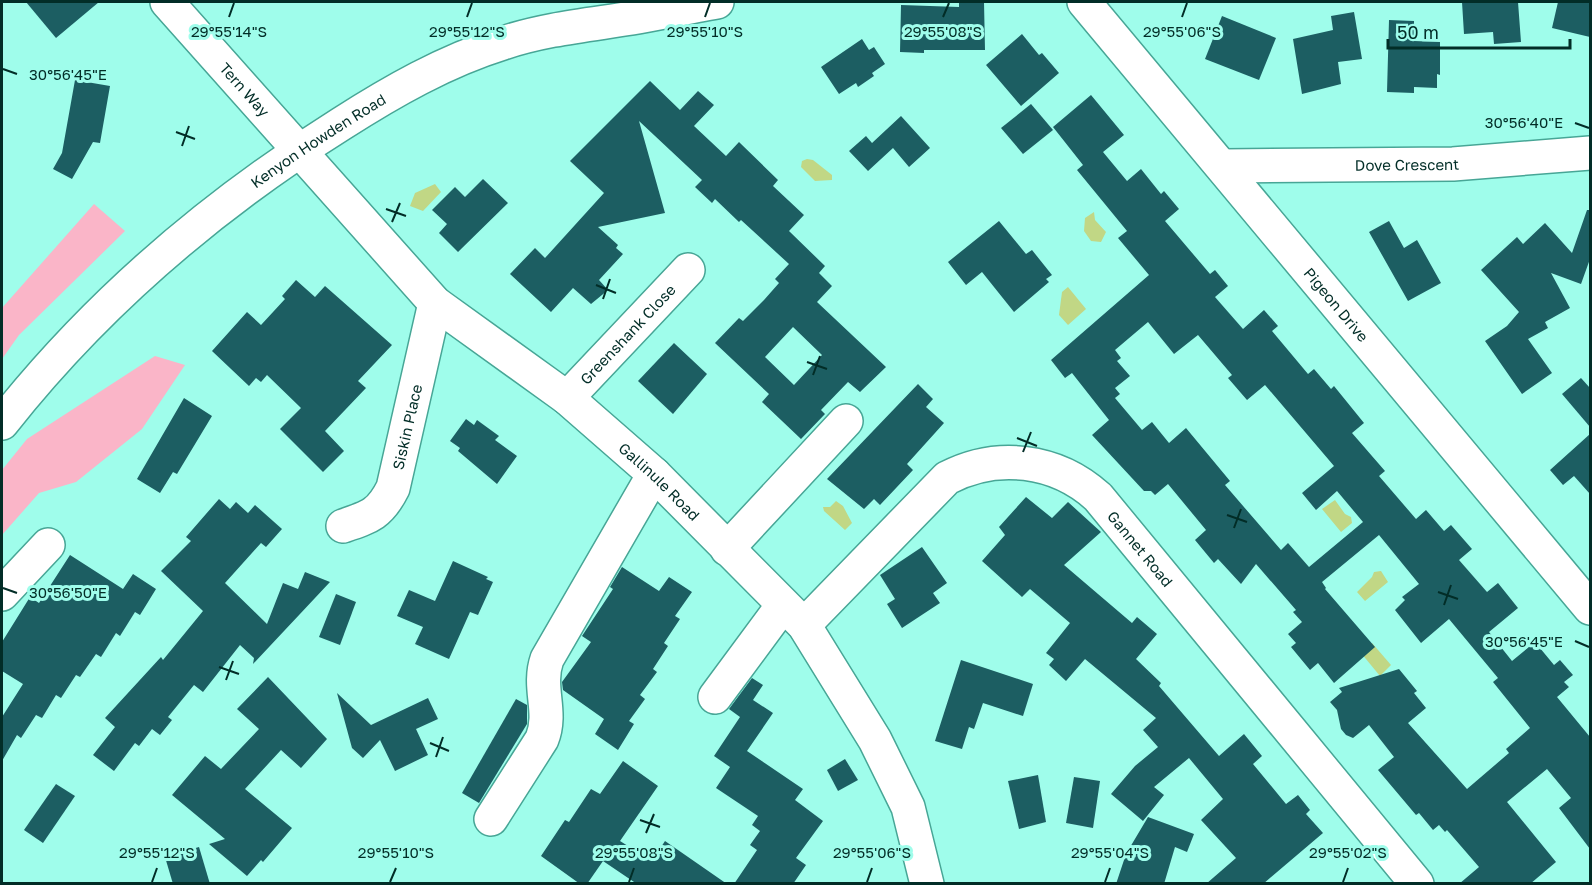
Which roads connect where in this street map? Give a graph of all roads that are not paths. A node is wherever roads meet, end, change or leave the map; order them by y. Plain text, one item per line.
1 (167, 2) edge
2 (717, 2) edge
3 (1084, 2) edge
4 (298, 151) junction
5 (1590, 153) edge
6 (1224, 166) junction
7 (688, 270) dead end
8 (435, 303) junction
9 (567, 398) junction
10 (846, 421) dead end
11 (2, 423) edge
12 (654, 474) junction
13 (343, 526) dead end
14 (48, 544) dead end
15 (727, 549) junction
16 (2, 594) edge
17 (1590, 608) edge
18 (794, 615) junction
19 (715, 697) dead end
20 (491, 819) dead end
21 (927, 884) edge
22 (1417, 884) edge

1 - 4 street, Tern Way
2 - 4 street, Kenyon Howden Road
3 - 6 street, Pigeon Drive
4 - 8 street, Gallinule Road
4 - 11 street, Kenyon Howden Road
5 - 6 street, Dove Crescent
6 - 17 street, Pigeon Drive
7 - 9 street, Greenshank Close
8 - 9 street, Gallinule Road
8 - 13 street, Siskin Place
9 - 12 street, Gallinule Road
10 - 15 street
12 - 15 street, Gallinule Road
12 - 20 street
14 - 16 street
15 - 18 street, Gallinule Road
18 - 19 street, Gannet Road
18 - 21 street, Gallinule Road
18 - 22 street, Gannet Road

